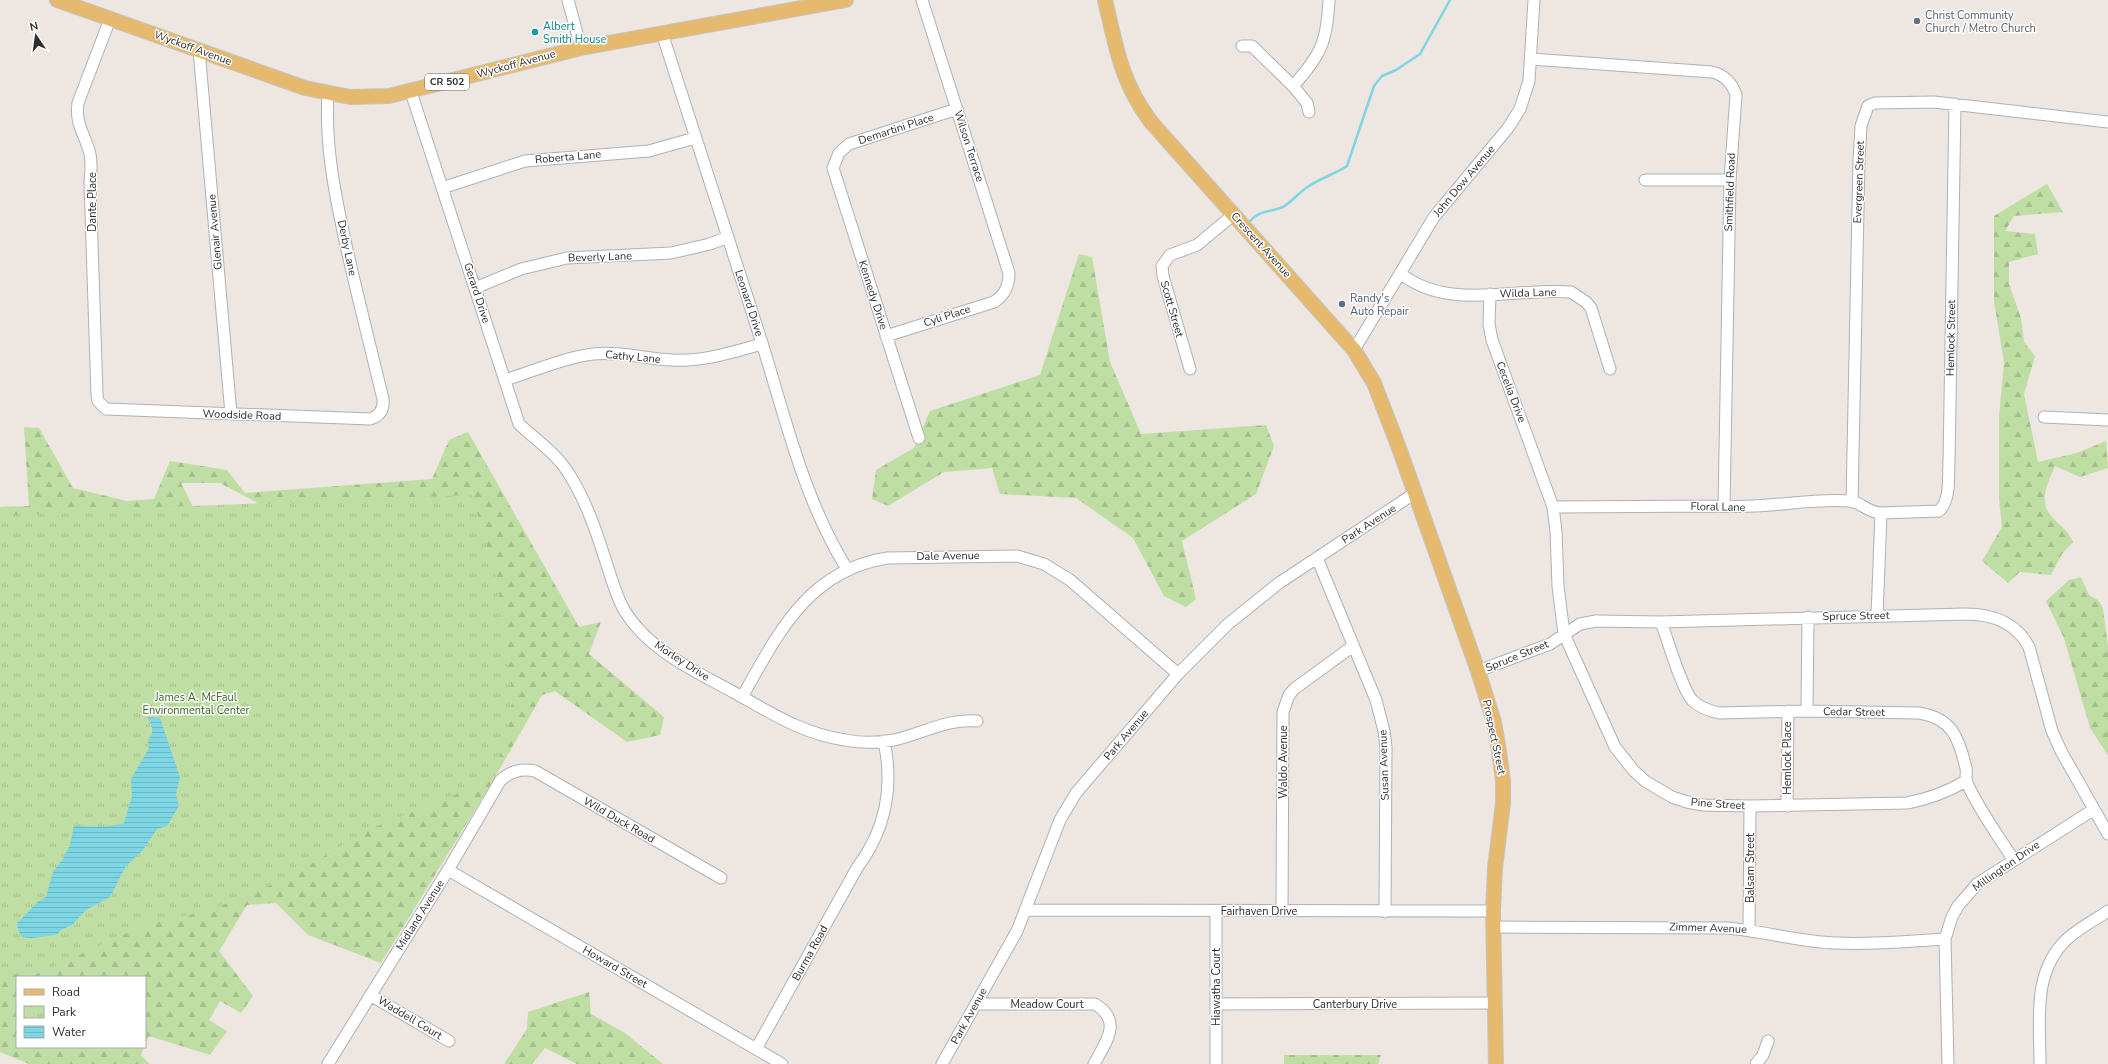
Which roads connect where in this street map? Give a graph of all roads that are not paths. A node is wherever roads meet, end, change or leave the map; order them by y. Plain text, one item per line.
1 (568, 0) edge
2 (846, 0) edge
3 (922, 0) edge
4 (1105, 0) edge
5 (1329, 0) edge
6 (1534, 0) edge
7 (61, 1) edge
8 (793, 5) edge
9 (110, 19) junction
10 (662, 33) junction
11 (1242, 46) dead end
12 (581, 48) junction
13 (199, 50) junction
14 (1531, 59) junction
15 (1293, 86) junction
16 (411, 92) junction
17 (328, 95) junction
18 (1955, 104) junction
19 (957, 109) junction
20 (1309, 112) dead end
21 (2108, 122) edge
22 (695, 138) junction
23 (838, 153) joint
24 (1645, 180) dead end
25 (1730, 180) junction
26 (442, 188) junction
27 (1233, 214) junction
28 (728, 237) junction
29 (1400, 273) junction
30 (475, 288) junction
31 (1005, 293) joint
32 (1490, 294) junction
33 (886, 336) junction
34 (762, 344) junction
35 (1354, 350) junction
36 (1190, 369) dead end
37 (1610, 369) dead end
38 (505, 380) junction
39 (97, 395) joint
40 (383, 399) joint
41 (231, 414) junction
42 (2044, 417) dead end
43 (2108, 420) edge
44 (919, 438) dead end
45 (571, 477) joint
46 (1546, 487) joint
47 (1415, 493) junction
48 (1852, 502) junction
49 (1724, 506) junction
50 (1553, 507) junction
51 (1881, 514) junction
52 (1317, 558) junction
53 (847, 568) junction
54 (1877, 616) junction
55 (1808, 617) junction
56 (1661, 622) junction
57 (1564, 634) junction
58 (1353, 646) junction
59 (1478, 671) junction
60 (1178, 674) junction
61 (742, 697) junction
62 (1788, 711) junction
63 (1807, 711) junction
64 (977, 721) dead end
65 (884, 742) junction
66 (516, 771) joint
67 (1966, 781) junction
68 (1750, 806) junction
69 (1787, 806) junction
70 (2093, 810) junction
71 (2108, 834) edge
72 (2014, 859) junction
73 (448, 870) junction
74 (721, 878) dead end
75 (1025, 910) junction
76 (1216, 911) junction
77 (1282, 911) junction
78 (1493, 911) junction
79 (2108, 911) edge
80 (1386, 912) junction
81 (1493, 927) junction
82 (1749, 930) junction
83 (1945, 939) junction
84 (370, 995) junction
85 (1494, 1003) junction
86 (976, 1004) junction
87 (1216, 1004) junction
88 (1768, 1040) dead end
89 (449, 1041) dead end
90 (756, 1049) junction
91 (328, 1064) edge
92 (782, 1064) edge
93 (942, 1064) edge
94 (1094, 1064) edge
95 (1216, 1064) edge
96 (1496, 1064) edge
97 (1756, 1064) edge
98 (1948, 1064) edge
99 (2040, 1064) edge

1 - 12 street
2 - 8 main road, Wyckoff Avenue / CR 502
3 - 19 street, Wilson Terrace
4 - 27 main road, Crescent Avenue
5 - 15 street
6 - 14 street, John Dow Avenue
7 - 9 main road, Wyckoff Avenue / CR 502
8 - 10 main road, Wyckoff Avenue / CR 502
9 - 13 main road, Wyckoff Avenue / CR 502
9 - 39 street, Dante Place
10 - 12 main road, Wyckoff Avenue / CR 502
10 - 22 street, Leonard Drive
11 - 15 street
12 - 16 main road, Wyckoff Avenue / CR 502
13 - 17 main road, Wyckoff Avenue / CR 502
13 - 41 street, Glenair Avenue
14 - 25 street, Smithfield Road
14 - 29 street, John Dow Avenue
15 - 20 street
16 - 17 main road, Wyckoff Avenue / CR 502
16 - 26 street, Gerard Drive
17 - 40 street, Derby Lane
18 - 21 street, Evergreen Street
18 - 48 street, Evergreen Street
18 - 51 street, Hemlock Street
19 - 23 street, Demartini Place
19 - 31 street, Wilson Terrace
22 - 26 street, Roberta Lane
22 - 28 street, Leonard Drive
23 - 33 street, Kennedy Drive
24 - 25 street
25 - 49 street, Smithfield Road
26 - 30 street, Gerard Drive
27 - 35 main road, Crescent Avenue
27 - 36 street, Scott Street
28 - 30 street, Beverly Lane
28 - 34 street, Leonard Drive
29 - 32 street, Wilda Lane
29 - 35 street, John Dow Avenue
30 - 38 street, Gerard Drive
31 - 33 street, Cyli Place
32 - 37 street, Wilda Lane
32 - 46 street, Cecelia Drive
33 - 44 street, Kennedy Drive
34 - 38 street, Cathy Lane
34 - 53 street, Leonard Drive
35 - 47 main road, Crescent Avenue
38 - 45 street, Gerard Drive
39 - 41 street, Woodside Road
40 - 41 street, Woodside Road
42 - 43 street
45 - 61 street, Morley Drive
46 - 50 street, Pine Street
47 - 52 street, Park Avenue
47 - 59 main road, Prospect Street
48 - 49 street, Floral Lane
48 - 51 street, Floral Lane
49 - 50 street, Floral Lane
50 - 57 street, Pine Street
51 - 54 street
52 - 58 street, Susan Avenue
52 - 60 street, Park Avenue
53 - 60 street, Dale Avenue
53 - 61 street, Dale Avenue
54 - 55 street, Spruce Street
54 - 70 street, Spruce Street
55 - 56 street, Spruce Street
55 - 63 street
56 - 57 street, Spruce Street
56 - 62 street, Cedar Street
57 - 59 street, Spruce Street
57 - 68 street, Pine Street
58 - 77 street, Waldo Avenue
58 - 80 street, Susan Avenue
59 - 78 main road, Prospect Street
60 - 75 street, Park Avenue
61 - 65 street, Morley Drive
62 - 63 street, Cedar Street
62 - 69 street, Hemlock Place
63 - 67 street, Cedar Street
64 - 65 street, Morley Drive
65 - 90 street, Burma Road
66 - 73 street, Midland Avenue
66 - 74 street, Wild Duck Road
67 - 69 street, Pine Street
67 - 72 street, Cedar Street
68 - 69 street, Pine Street
68 - 82 street, Balsam Street
70 - 71 street, Spruce Street
70 - 72 street, Millington Drive
72 - 83 street, Millington Drive
73 - 84 street, Midland Avenue
73 - 90 street, Howard Street
75 - 76 street, Fairhaven Drive
75 - 86 street, Park Avenue
76 - 77 street, Fairhaven Drive
76 - 87 street, Hiawatha Court
77 - 80 street, Fairhaven Drive
78 - 80 street, Fairhaven Drive
78 - 81 main road, Prospect Street
79 - 99 street
81 - 82 street, Zimmer Avenue
81 - 85 main road, Prospect Street
82 - 83 street, Zimmer Avenue
83 - 98 street, Millington Drive
84 - 89 street, Waddell Court
84 - 91 street, Midland Avenue
85 - 87 street, Canterbury Drive
85 - 96 main road, Prospect Street
86 - 93 street, Park Avenue
86 - 94 street, Meadow Court
87 - 95 street, Hiawatha Court
88 - 97 street
90 - 92 street, Howard Street

